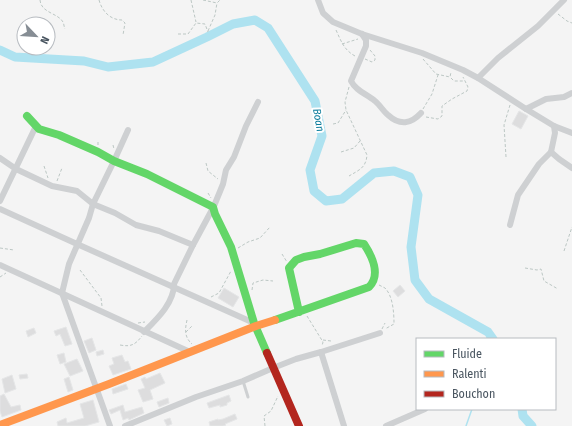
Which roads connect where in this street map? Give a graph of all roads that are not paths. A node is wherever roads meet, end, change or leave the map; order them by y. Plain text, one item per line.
1 (318, 0) edge
2 (564, 0) edge
3 (363, 35) junction
4 (478, 78) junction
5 (572, 93) edge
6 (258, 102) dead end
7 (526, 109) junction
8 (421, 113) road end
9 (27, 116) dead end
10 (36, 126) junction
11 (554, 126) junction
12 (128, 130) dead end
13 (572, 132) edge
14 (551, 152) junction
15 (0, 158) edge
16 (114, 161) junction
17 (572, 168) edge
18 (16, 169) junction
19 (0, 201) edge
20 (93, 204) junction
21 (213, 207) junction
22 (0, 209) edge
23 (510, 225) dead end
24 (77, 244) junction
25 (193, 245) junction
26 (0, 265) edge
27 (174, 288) junction
28 (62, 293) junction
29 (302, 311) junction
30 (255, 325) junction
31 (144, 332) junction
32 (380, 333) road end
33 (194, 351) junction
34 (321, 352) junction
35 (273, 368) junction
36 (243, 382) junction
37 (96, 388) junction
38 (248, 397) dead end
39 (423, 410) edge
40 (0, 425) edge
41 (110, 426) edge
42 (125, 426) edge
43 (299, 426) edge
44 (344, 426) edge
45 (386, 426) edge

1 - 3 street
2 - 4 street
3 - 4 street
3 - 8 street
4 - 7 street
5 - 7 street
6 - 21 street
7 - 11 street
9 - 10 street
10 - 16 street
10 - 18 street
11 - 13 street
11 - 14 street
12 - 16 street
14 - 17 street
14 - 23 street
15 - 18 street
16 - 20 street
16 - 21 street
18 - 19 street
18 - 20 street
20 - 24 street
20 - 25 street
21 - 25 street
21 - 30 street
22 - 24 street
24 - 27 street
24 - 28 street
25 - 27 street
26 - 28 street
27 - 30 street
27 - 31 street
28 - 31 street
28 - 37 street
29 - 29 street
29 - 30 street
30 - 33 street
30 - 35 street
31 - 33 street
32 - 34 street
33 - 37 street
34 - 35 street
34 - 44 street
35 - 36 street
35 - 43 street
36 - 38 lane
36 - 42 street
37 - 40 street
37 - 41 street
39 - 45 street

